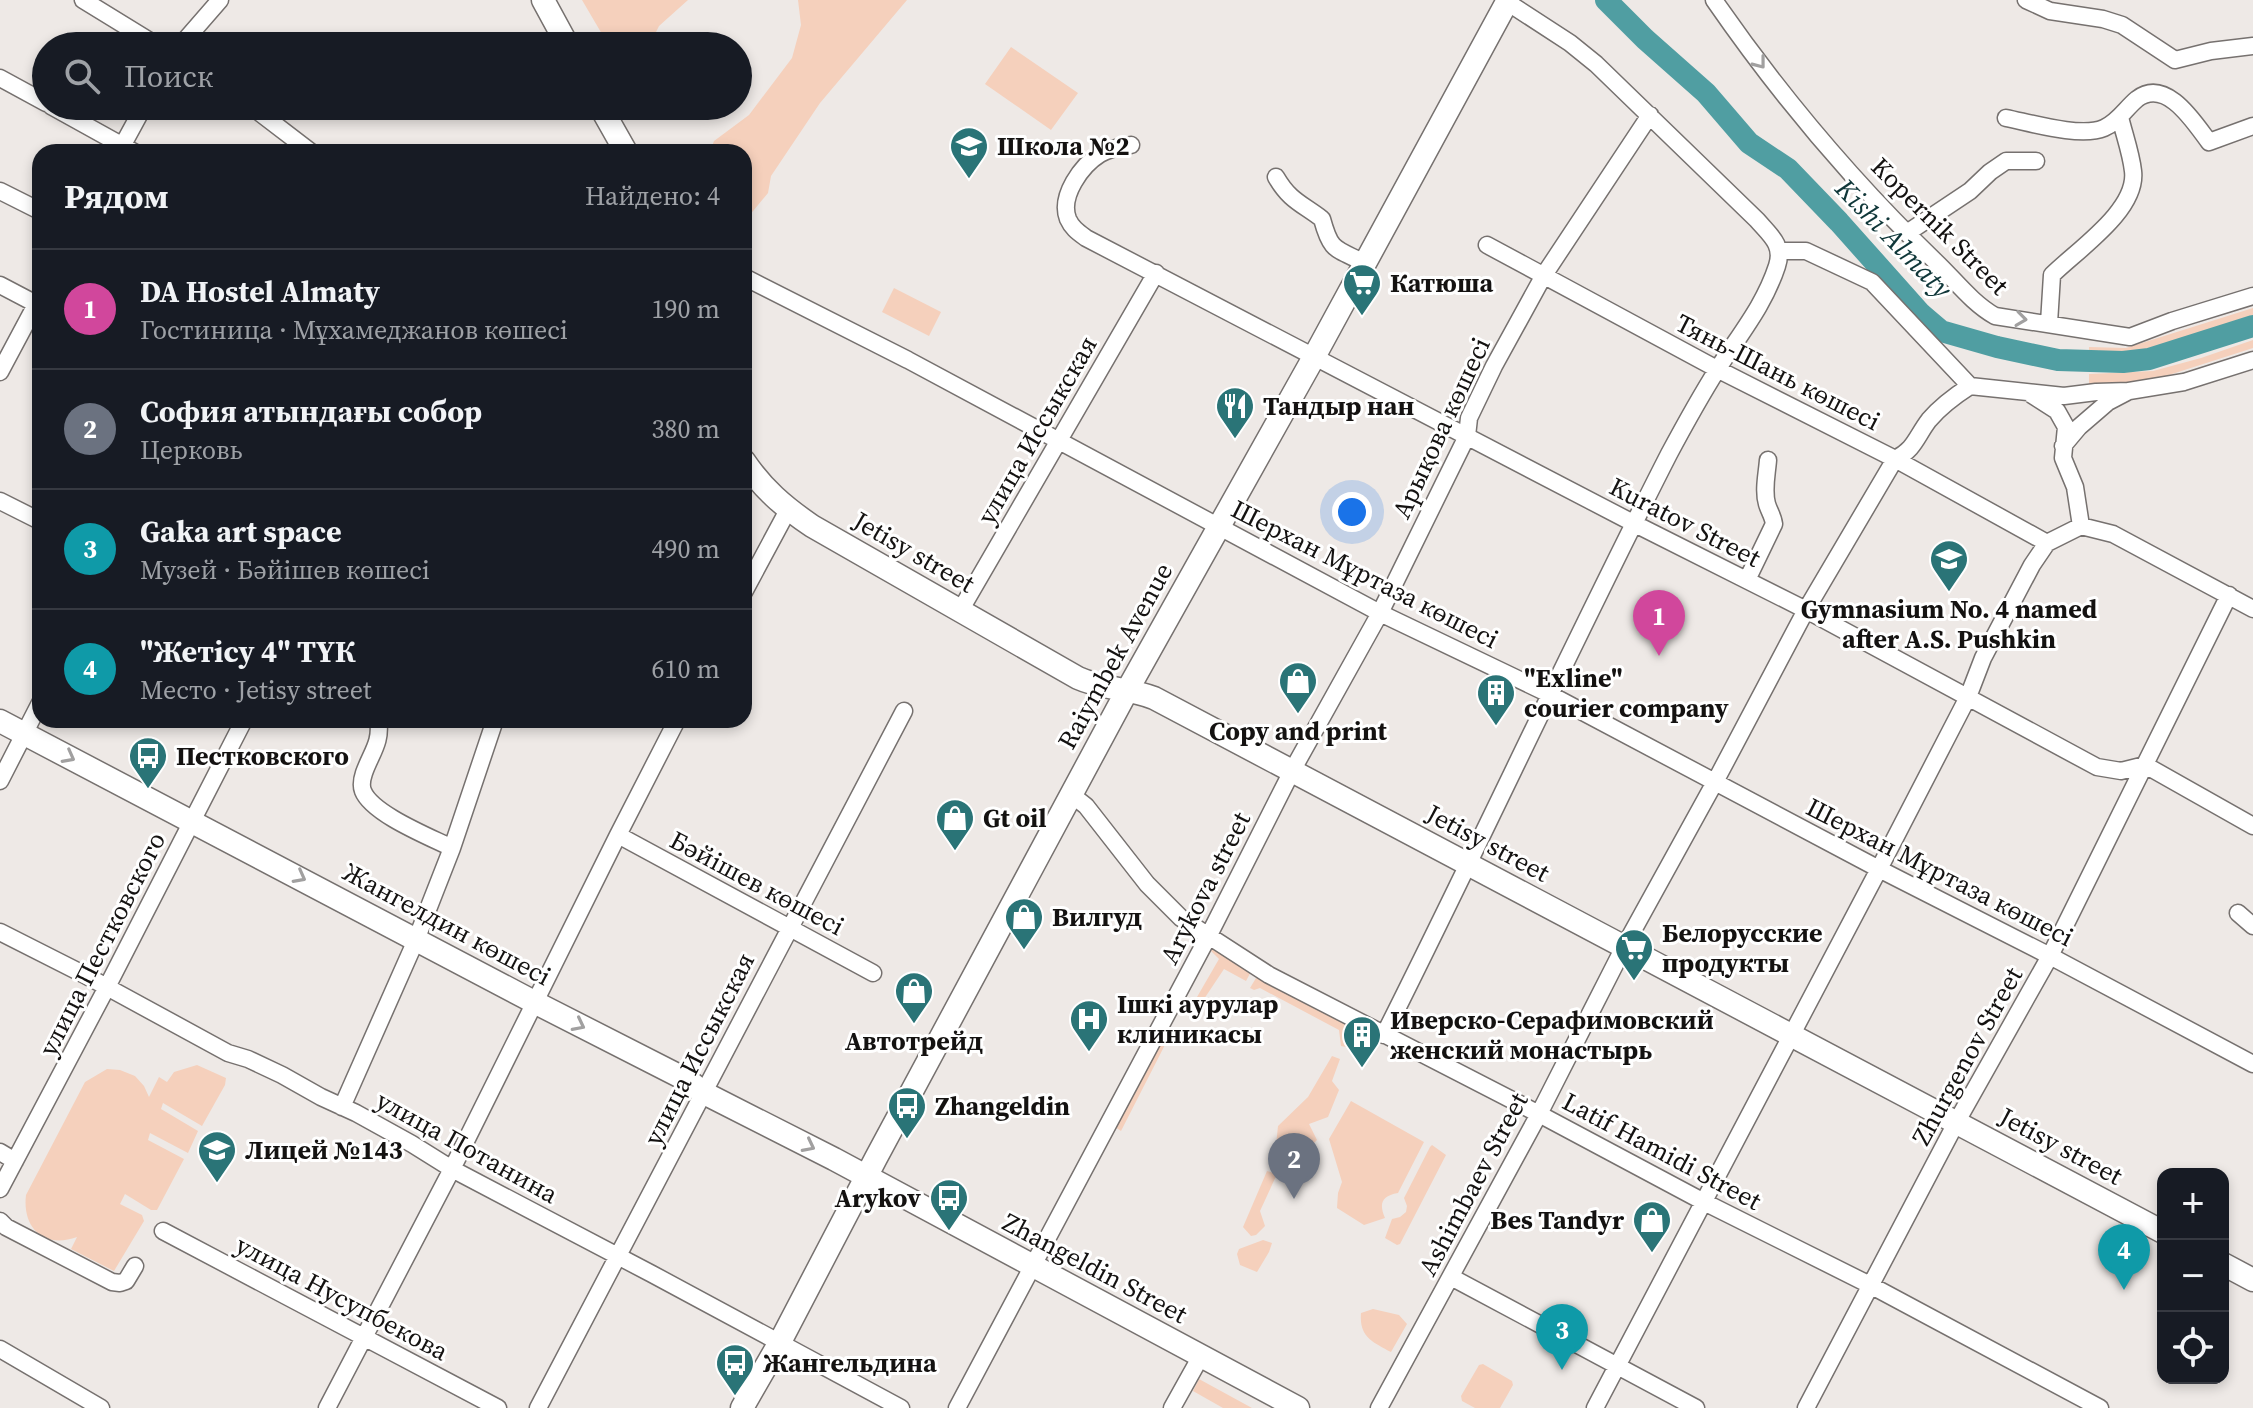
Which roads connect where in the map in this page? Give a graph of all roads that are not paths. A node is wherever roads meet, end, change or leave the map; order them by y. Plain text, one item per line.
1 (83, 0) edge
2 (220, 0) edge
3 (543, 0) edge
4 (1714, 0) edge
5 (2026, 0) edge
6 (1507, 1) edge
7 (135, 32) edge
8 (192, 32) edge
9 (560, 32) edge
10 (2253, 46) edge
11 (0, 78) edge
12 (32, 95) edge
13 (1650, 115) junction
14 (2120, 117) junction
15 (2006, 118) dead end
16 (75, 120) edge
17 (138, 120) edge
18 (269, 120) edge
19 (608, 120) edge
20 (2253, 126) edge
21 (115, 144) edge
22 (128, 144) edge
23 (301, 144) edge
24 (621, 144) edge
25 (1131, 145) dead end
26 (2036, 161) dead end
27 (1276, 177) dead end
28 (0, 191) edge
29 (32, 207) edge
30 (1907, 233) junction
31 (1487, 245) dead end
32 (1780, 251) junction
33 (1365, 263) junction
34 (1156, 273) junction
35 (1544, 275) junction
36 (752, 282) edge
37 (0, 285) edge
38 (2253, 296) edge
39 (32, 299) edge
40 (32, 315) edge
41 (2049, 323) junction
42 (1314, 357) junction
43 (2253, 360) edge
44 (1717, 369) junction
45 (0, 372) edge
46 (1970, 386) junction
47 (2129, 391) junction
48 (2028, 393) junction
49 (1467, 436) junction
50 (1058, 440) junction
51 (2063, 446) junction
52 (1895, 459) junction
53 (1768, 460) dead end
54 (752, 472) edge
55 (0, 501) edge
56 (788, 510) junction
57 (32, 517) edge
58 (1635, 524) junction
59 (1219, 526) junction
60 (2081, 526) junction
61 (2047, 543) junction
62 (752, 577) edge
63 (1747, 580) junction
64 (2229, 595) junction
65 (2253, 609) edge
66 (1806, 610) junction
67 (960, 611) junction
68 (1380, 613) junction
69 (1078, 678) junction
70 (1128, 689) junction
71 (1549, 694) junction
72 (1968, 697) junction
73 (904, 711) dead end
74 (32, 718) edge
75 (0, 721) edge
76 (240, 728) edge
77 (380, 728) edge
78 (492, 728) edge
79 (673, 728) edge
80 (24, 733) junction
81 (1102, 737) junction
82 (2145, 765) junction
83 (1292, 771) junction
84 (0, 781) edge
85 (1715, 782) junction
86 (1072, 795) junction
87 (192, 822) junction
88 (2253, 826) edge
89 (618, 835) junction
90 (452, 848) junction
91 (1469, 865) junction
92 (1879, 869) junction
93 (2238, 913) dead end
94 (2253, 926) edge
95 (788, 929) junction
96 (0, 932) edge
97 (1209, 935) junction
98 (416, 940) junction
99 (1624, 947) junction
100 (2050, 956) junction
101 (873, 973) dead end
102 (107, 987) junction
103 (536, 1003) junction
104 (1384, 1035) junction
105 (1791, 1035) junction
106 (2253, 1064) edge
107 (704, 1093) junction
108 (342, 1107) junction
109 (1539, 1114) junction
110 (1956, 1123) junction
111 (0, 1152) edge
112 (15, 1161) junction
113 (452, 1169) junction
114 (866, 1177) junction
115 (0, 1189) edge
116 (1704, 1202) junction
117 (0, 1221) edge
118 (2157, 1229) edge
119 (163, 1231) dead end
120 (619, 1257) junction
121 (135, 1266) dead end
122 (1032, 1266) junction
123 (2229, 1267) edge
124 (1451, 1277) junction
125 (2253, 1280) edge
126 (1870, 1285) junction
127 (364, 1337) junction
128 (780, 1342) junction
129 (0, 1349) edge
130 (1201, 1356) junction
131 (1617, 1368) junction
132 (757, 1402) edge
133 (95, 1407) edge
134 (327, 1408) edge
135 (498, 1408) edge
136 (538, 1408) edge
137 (742, 1408) edge
138 (901, 1408) edge
139 (957, 1408) edge
140 (1172, 1408) edge
141 (1298, 1408) edge
142 (1379, 1408) edge
143 (1595, 1408) edge
144 (1696, 1408) edge
145 (1806, 1408) edge
146 (2100, 1408) edge

1 - 7 street
2 - 8 street
3 - 9 main road
4 -> 30 street, Kopernik Street
5 - 10 street
6 - 13 street
6 - 33 main road, Raiymbek Avenue
11 - 12 street
13 - 32 street
13 - 35 street, Арықова көшесі
14 - 15 street
14 - 20 street
14 - 41 street
16 - 21 street
17 - 22 street
18 - 23 street
19 - 24 main road
25 - 34 street, Kuratov Street
26 - 30 street
27 - 33 street
28 - 29 street
30 -> 41 street, Kopernik Street
31 - 35 street, Тянь-Шань көшесі
32 - 44 street
32 - 46 street
33 - 42 main road, Raiymbek Avenue
34 - 42 street, Kuratov Street
34 - 50 street, улица Иссыкская
35 - 44 street, Тянь-Шань көшесі
35 - 49 street, Арықова көшесі
36 - 50 street, Шерхан Мұртаза көшесі
37 - 39 street
38 - 41 street, Kopernik Street
40 - 45 street
42 - 49 street, Kuratov Street
42 - 59 main road, Raiymbek Avenue
43 - 47 street
44 - 52 street, Тянь-Шань көшесі
44 - 58 street
46 - 48 street
46 - 52 street, Ashimbaev Street
47 - 48 street
47 - 51 street
48 - 51 street
49 - 58 street, Kuratov Street
49 - 68 street, Арықова көшесі
50 - 59 street, Шерхан Мұртаза көшесі
50 - 67 street, улица Иссыкская
51 - 60 street
52 - 61 street, Тянь-Шань көшесі
52 - 66 street, Ashimbaev Street
53 - 63 street
54 - 56 main road, Jetisy street
55 - 57 street
56 - 62 street
56 - 67 main road, Jetisy street
58 - 63 street, Kuratov Street
58 - 71 street
59 - 68 street, Шерхан Мұртаза көшесі
59 - 70 main road, Raiymbek Avenue
60 - 61 street
60 - 64 street
61 - 72 street
63 - 66 street, Kuratov Street
64 - 65 street
64 - 82 street, Zhurgenov Street
66 - 72 street, Kuratov Street
66 - 85 street, Ashimbaev Street
67 - 69 main road, Jetisy street
68 - 71 street, Шерхан Мұртаза көшесі
68 - 83 street, Арықова көшесі
69 - 70 main road, Jetisy street
69 - 81 main road
70 - 81 main road, Raiymbek Avenue
70 - 83 main road, Jetisy street
71 - 85 street, Шерхан Мұртаза көшесі
71 - 91 street
72 - 82 street, Kuratov Street
72 - 92 street
73 - 95 street, улица Иссыкская
74 - 80 street
75 - 80 main road, Жангелдин көшесі
76 - 87 street, улица Пестковского
77 - 90 street
78 - 90 street
79 - 89 street
80 - 84 street
80 -> 87 main road, Жангелдин көшесі
81 - 86 main road, Raiymbek Avenue
82 - 88 street
82 - 100 street, Zhurgenov Street
83 - 91 main road, Jetisy street
83 - 97 street, Arykova street
85 - 92 street, Шерхан Мұртаза көшесі
85 - 99 street, Ashimbaev Street
86 - 97 street, Latif Hamidi Street
86 - 114 main road, Raiymbek Avenue
87 -> 98 main road, Жангелдин көшесі
87 - 102 street, улица Пестковского
89 - 95 street, Бәйішев көшесі
89 - 103 street
90 - 98 street
91 - 99 main road, Jetisy street
91 - 104 street
92 - 100 street, Шерхан Мұртаза көшесі
92 - 105 street
93 - 94 street
95 - 101 street, Бәйішев көшесі
95 - 107 street, улица Иссыкская
96 - 102 street, улица Потанина
97 - 104 street, Latif Hamidi Street
97 - 122 street, Arykova street
98 - 103 main road, Жангелдин көшесі
98 - 108 street
99 - 105 main road, Jetisy street
99 - 109 street, Ashimbaev Street
100 - 106 street, Шерхан Мұртаза көшесі
100 - 110 street, Zhurgenov Street
102 - 108 street, улица Потанина
102 - 112 street, улица Пестковского
103 -> 107 main road, Жангелдин көшесі
103 - 113 street
104 - 109 street, Latif Hamidi Street
105 - 110 main road, Jetisy street
105 - 116 street
107 -> 114 main road, Жангелдин көшесі
107 - 120 street, улица Иссыкская
108 - 113 street, улица Потанина
109 - 116 street, Latif Hamidi Street
109 - 124 street, Ashimbaev Street
110 - 118 main road, Jetisy street
110 - 126 street, Zhurgenov Street
111 - 112 street
112 - 115 street, улица Пестковского
113 - 120 street, улица Потанина
113 - 127 street
114 - 122 main road, Zhangeldin Street
114 - 128 main road, Raiymbek Avenue
116 - 126 street, Latif Hamidi Street
116 - 131 street
117 - 121 street
119 - 127 street, улица Нусупбекова
120 - 128 street, улица Потанина
120 - 136 street, улица Иссыкская
122 - 130 main road, Zhangeldin Street
122 - 139 street, Arykova street
123 - 125 main road
124 - 131 street
124 - 142 street, Ashimbaev Street
126 - 145 street, Zhurgenov Street
126 - 146 street, Latif Hamidi Street
127 - 134 street
127 - 135 street, улица Нусупбекова
128 - 132 main road, Raiymbek Avenue
128 - 137 main road, Raiymbek Avenue
128 - 138 street, улица Потанина
129 - 133 street
130 - 140 street
130 - 141 main road, Zhangeldin Street
131 - 143 street
131 - 144 street

